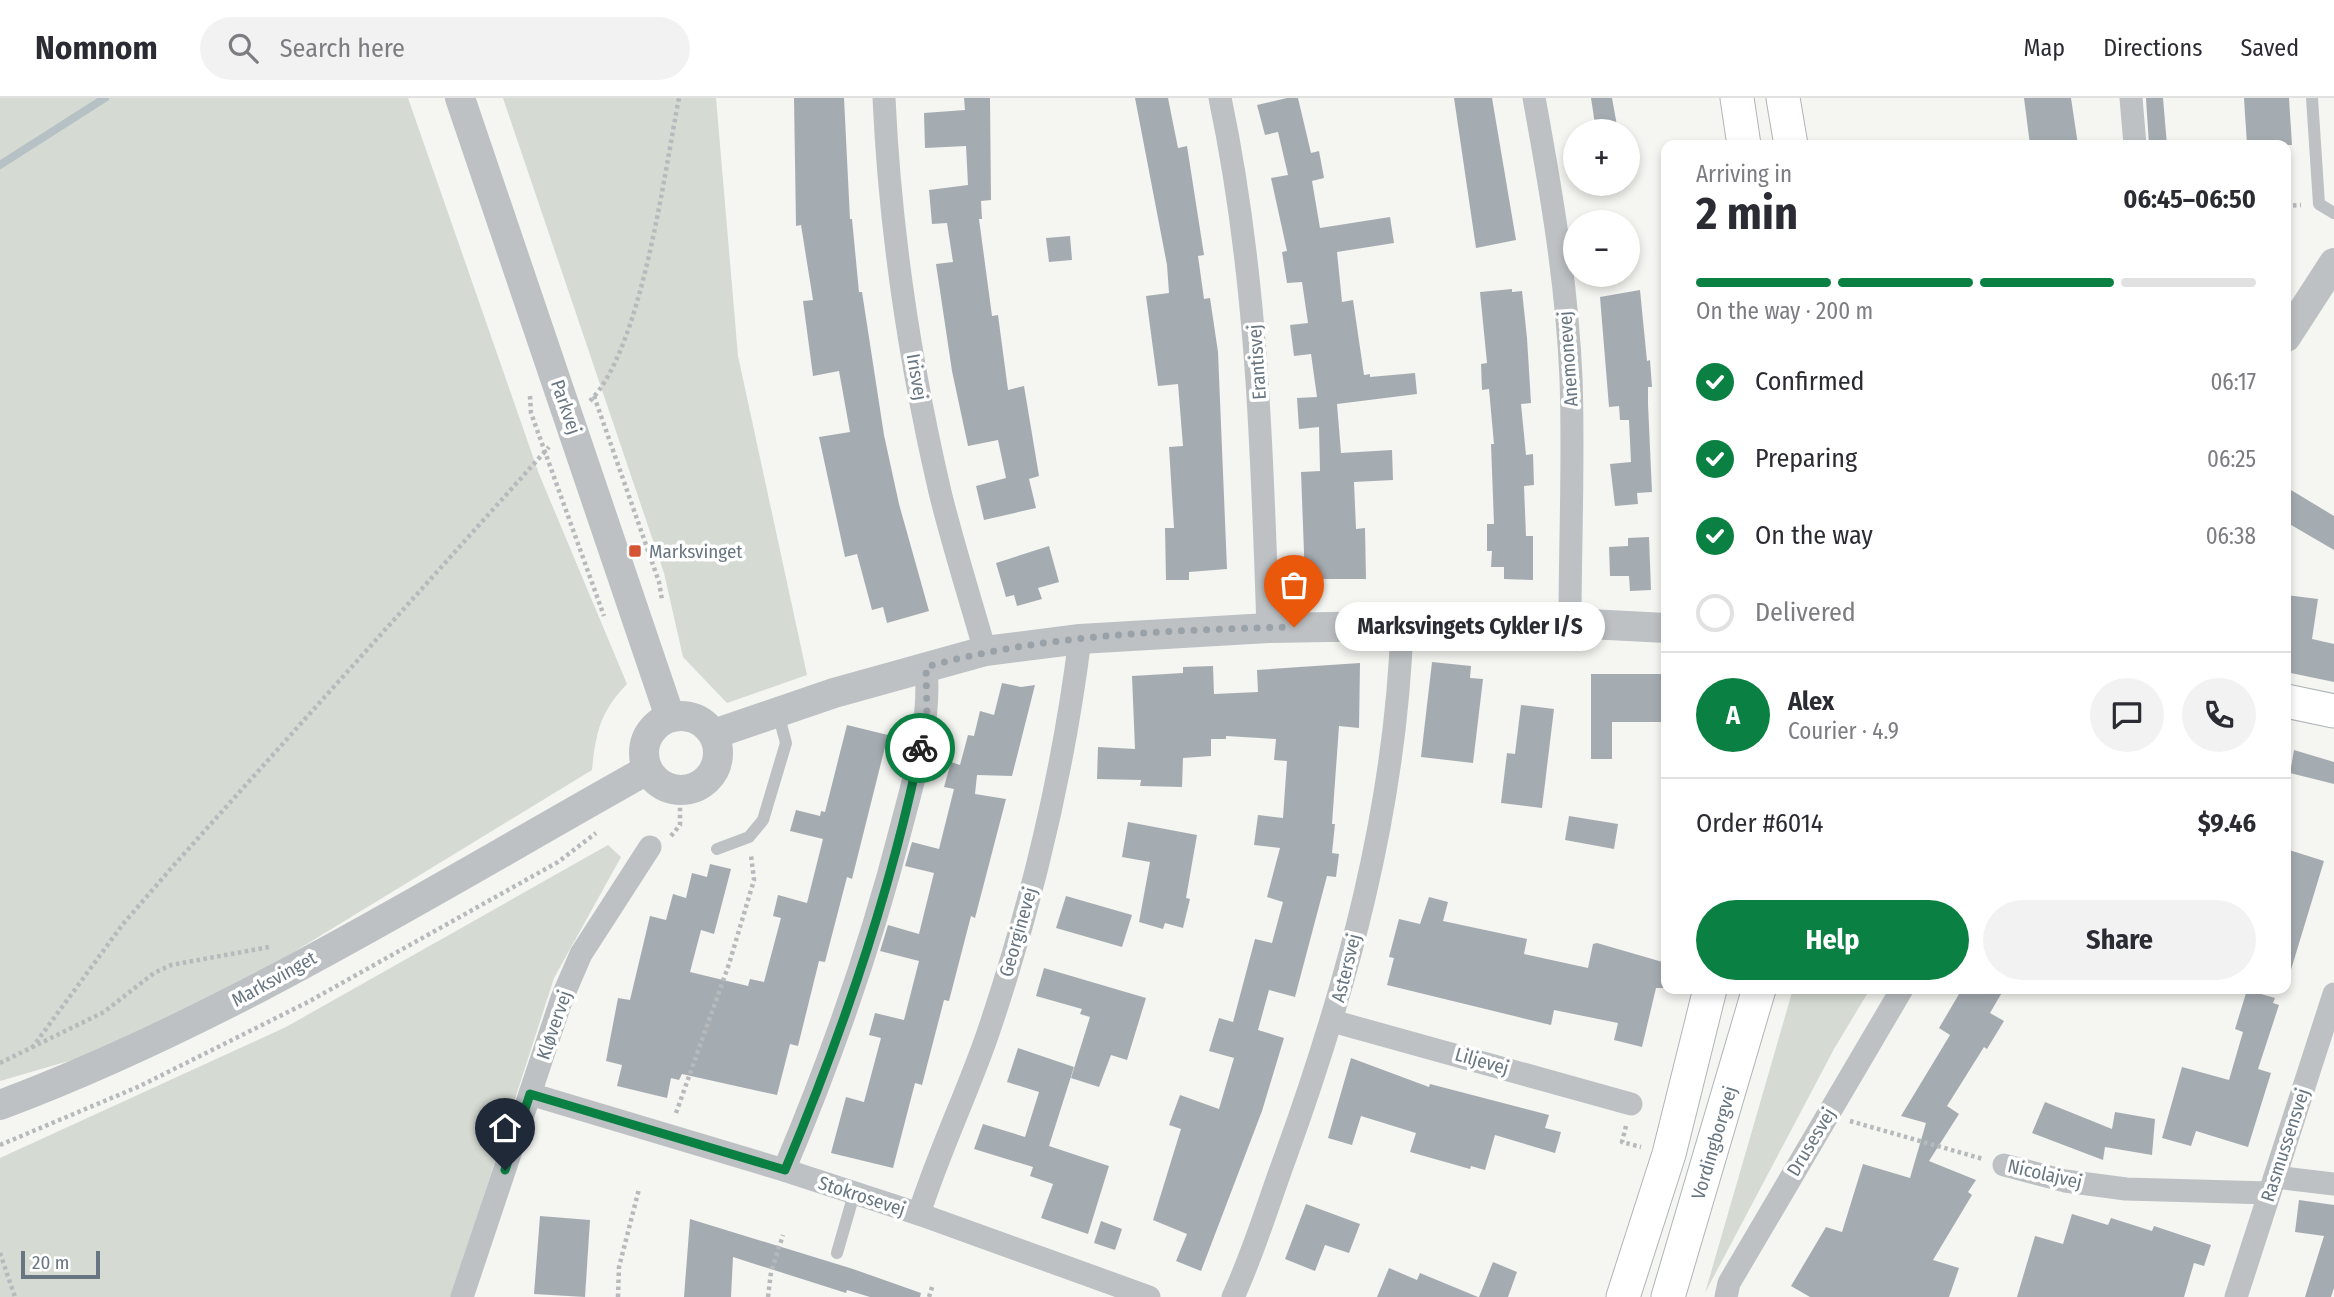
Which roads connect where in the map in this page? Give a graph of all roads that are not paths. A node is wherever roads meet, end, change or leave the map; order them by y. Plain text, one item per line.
1 (460, 98) edge
2 (884, 98) edge
3 (1220, 98) edge
4 (1534, 98) edge
5 (1737, 98) edge
6 (1783, 98) edge
7 (2131, 98) edge
8 (2312, 98) edge
9 (1743, 140) edge
10 (1790, 140) edge
11 (2135, 140) edge
12 (2334, 213) edge
13 (2334, 263) edge
14 (2291, 329) edge
15 (1570, 623) junction
16 (1402, 625) junction
17 (1268, 628) junction
18 (1661, 628) edge
19 (1080, 639) junction
20 (985, 651) junction
21 (926, 667) junction
22 (2291, 702) edge
23 (2334, 711) edge
24 (778, 712) junction
25 (670, 717) junction
26 (714, 734) junction
27 (647, 770) junction
28 (650, 847) road end
29 (717, 849) dead end
30 (2334, 993) edge
31 (1709, 994) edge
32 (1758, 994) edge
33 (1899, 994) edge
34 (1332, 1021) junction
35 (530, 1094) junction
36 (1631, 1104) road end
37 (0, 1105) edge
38 (2004, 1165) road end
39 (785, 1170) junction
40 (2334, 1184) edge
41 (2272, 1185) junction
42 (854, 1194) junction
43 (919, 1214) junction
44 (837, 1253) dead end
45 (462, 1297) edge
46 (1149, 1297) edge
47 (1233, 1297) edge
48 (1623, 1297) edge
49 (1668, 1297) edge
50 (1726, 1297) edge
51 (2236, 1297) edge

1 - 25 street, Parkvej
2 - 20 street, Irisvej
3 - 17 street, Erantisvej
4 - 15 street, Anemonevej
5 - 9 main road
6 - 10 main road
7 - 11 street
8 - 12 lane
13 - 14 street
15 - 16 street
15 - 18 street
16 - 17 street
16 - 34 street, Astersvej
17 - 19 street
19 - 20 street
19 - 43 street, Georginevej
20 - 21 street
21 - 24 street
21 - 39 street
22 - 23 main road
24 - 26 street
24 - 29 lane
25 - 26 street
25 - 27 street
26 - 27 street
27 - 37 street, Marksvinget
28 - 35 street, Kløvervej
30 - 41 street, Rasmussensvej
31 - 48 main road, Vordingborgvej
32 - 49 main road, Vordingborgvej
33 - 50 street, Drusesvej
34 - 36 street, Liljevej
34 - 47 street, Astersvej
35 - 39 street, Stokrosevej
35 - 45 street, Kløvervej
38 - 41 street, Nicolajvej
39 - 42 street, Stokrosevej
40 - 41 street, Nicolajvej
41 - 51 street, Rasmussensvej
42 - 43 street, Stokrosevej
42 - 44 lane
43 - 46 street, Stokrosevej

